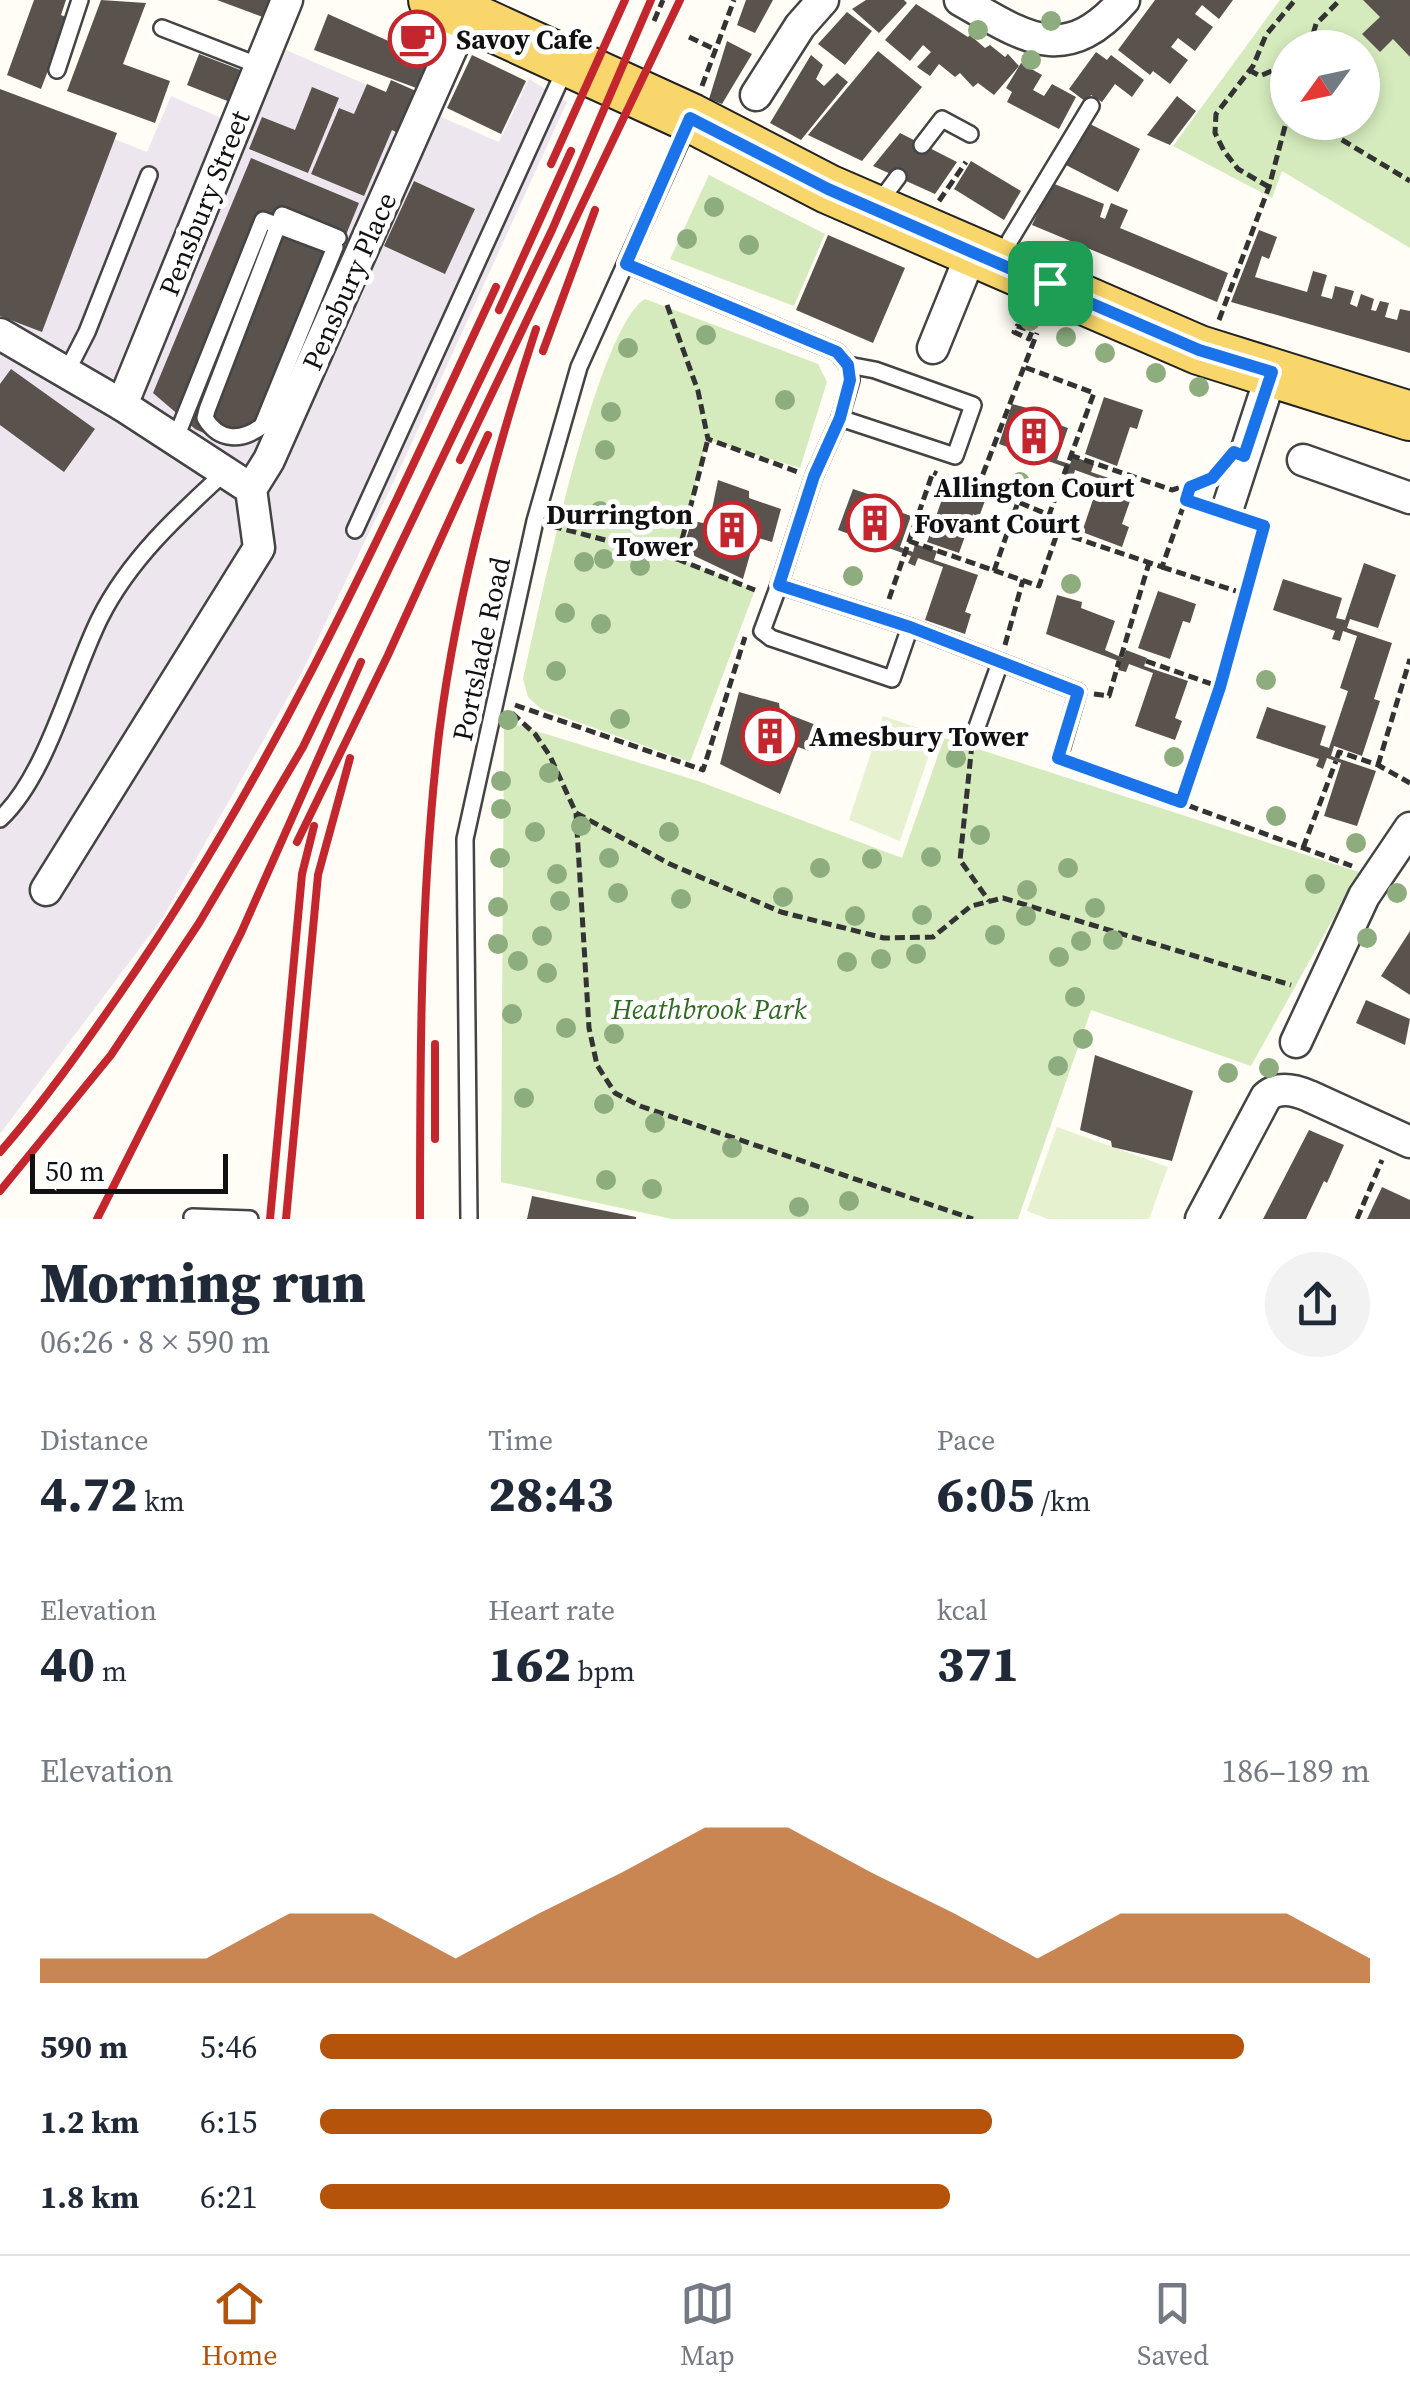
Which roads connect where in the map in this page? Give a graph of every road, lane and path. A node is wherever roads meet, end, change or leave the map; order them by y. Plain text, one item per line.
1 (80, 0) edge
2 (287, 0) edge
3 (663, 0) edge
4 (734, 0) edge
5 (822, 0) edge
6 (960, 0) edge
7 (1124, 0) edge
8 (1295, 0) edge
9 (1340, 0) edge
10 (449, 8) edge
11 (654, 22) dead end
12 (162, 28) dead end
13 (1313, 30) edge
14 (689, 38) dead end
15 (716, 50) junction
16 (568, 62) junction
17 (260, 66) junction
18 (57, 70) dead end
19 (1249, 70) junction
20 (1270, 72) edge
21 (756, 95) dead end
22 (696, 102) junction
23 (1091, 106) dead end
24 (970, 134) dead end
25 (1281, 140) edge
26 (1342, 140) edge
27 (922, 145) dead end
28 (966, 162) dead end
29 (149, 175) dead end
30 (1410, 181) edge
31 (1269, 186) junction
32 (934, 207) dead end
33 (338, 238) dead end
34 (987, 258) junction
35 (626, 264) junction
36 (667, 305) dead end
37 (1221, 316) dead end
38 (1026, 329) dead end
39 (0, 334) edge
40 (1030, 338) dead end
41 (933, 348) dead end
42 (848, 365) junction
43 (1024, 367) dead end
44 (1272, 372) junction
45 (66, 373) junction
46 (122, 405) junction
47 (1410, 416) edge
48 (840, 418) junction
49 (175, 440) junction
50 (708, 440) junction
51 (1070, 455) junction
52 (1244, 456) junction
53 (1303, 460) dead end
54 (225, 472) junction
55 (800, 472) dead end
56 (1190, 487) junction
57 (978, 488) dead end
58 (251, 489) junction
59 (1410, 498) edge
60 (1186, 500) junction
61 (1018, 502) junction
62 (1226, 510) junction
63 (1050, 515) junction
64 (535, 522) junction
65 (355, 530) dead end
66 (1058, 532) junction
67 (909, 540) dead end
68 (676, 558) junction
69 (1149, 563) junction
70 (1162, 567) junction
71 (994, 571) junction
72 (1023, 580) junction
73 (779, 585) junction
74 (756, 590) dead end
75 (1248, 595) junction
76 (910, 627) junction
77 (1410, 659) edge
78 (1000, 662) junction
79 (1146, 662) dead end
80 (1220, 687) junction
81 (1078, 692) junction
82 (496, 698) junction
83 (977, 728) dead end
84 (972, 746) dead end
85 (1058, 758) joint
86 (1378, 765) junction
87 (703, 770) dead end
88 (1410, 782) edge
89 (1181, 802) junction
90 (576, 813) junction
91 (0, 819) edge
92 (1410, 828) edge
93 (1303, 848) junction
94 (1378, 876) junction
95 (46, 890) dead end
96 (989, 901) junction
97 (1298, 987) dead end
98 (1296, 1042) dead end
99 (1401, 1138) edge
100 (192, 1216) dead end
101 (250, 1219) edge
102 (469, 1219) edge
103 (973, 1219) edge
104 (1201, 1219) edge
105 (1357, 1219) edge

1 - 18 lane
2 - 17 street, Pensbury Street
3 - 11 path
4 - 15 path
5 - 21 street
6 - 7 street
8 - 19 path
9 - 13 path
10 - 16 main road
10 - 58 street, Pensbury Place
12 - 17 lane
14 - 15 path
15 - 22 path
16 - 22 main road
16 - 65 lane
17 - 46 street, Pensbury Street
19 - 20 path
19 - 31 path
22 - 34 main road
22 - 35 lane, Portslade Road
23 - 34 lane
24 - 27 lane
25 - 31 path
26 - 30 path
28 - 32 path
29 - 45 lane
31 - 37 path
33 - 49 lane
34 - 41 street
34 - 44 main road
35 - 42 lane
35 - 64 lane, Portslade Road
36 - 50 path
38 - 40 path
39 - 45 street
42 - 48 lane
42 - 48 lane
43 - 51 path
44 - 47 main road
44 - 52 street
45 - 46 street
46 - 49 street
48 - 73 lane
49 - 54 street
50 - 55 path
50 - 68 path
51 - 56 path
51 - 63 path
52 - 56 path
52 - 62 street
53 - 59 street
54 - 58 street
54 - 91 lane
56 - 60 path
57 - 61 path
58 - 95 street
60 - 62 path
60 - 70 path
61 - 63 path
61 - 71 path
62 - 75 path
63 - 66 path
64 - 68 path
64 - 82 lane, Portslade Road
66 - 69 path
66 - 72 path
67 - 71 path
68 - 74 path
69 - 70 path
69 - 81 path
70 - 75 path
71 - 72 path
72 - 78 path
73 - 76 lane
73 - 76 lane
75 - 80 path
76 - 78 lane
77 - 86 path
78 - 81 lane
78 - 83 lane
79 - 80 path
80 - 89 path
81 - 85 lane
82 - 87 path
82 - 90 path
82 - 102 lane, Portslade Road
84 - 96 path
85 - 89 path
86 - 88 path
86 - 93 path
89 - 93 path
90 - 96 path
90 - 103 path
92 - 94 street
93 - 94 path
94 - 98 street
96 - 97 path
99 - 104 street
99 - 105 path
100 - 101 lane

